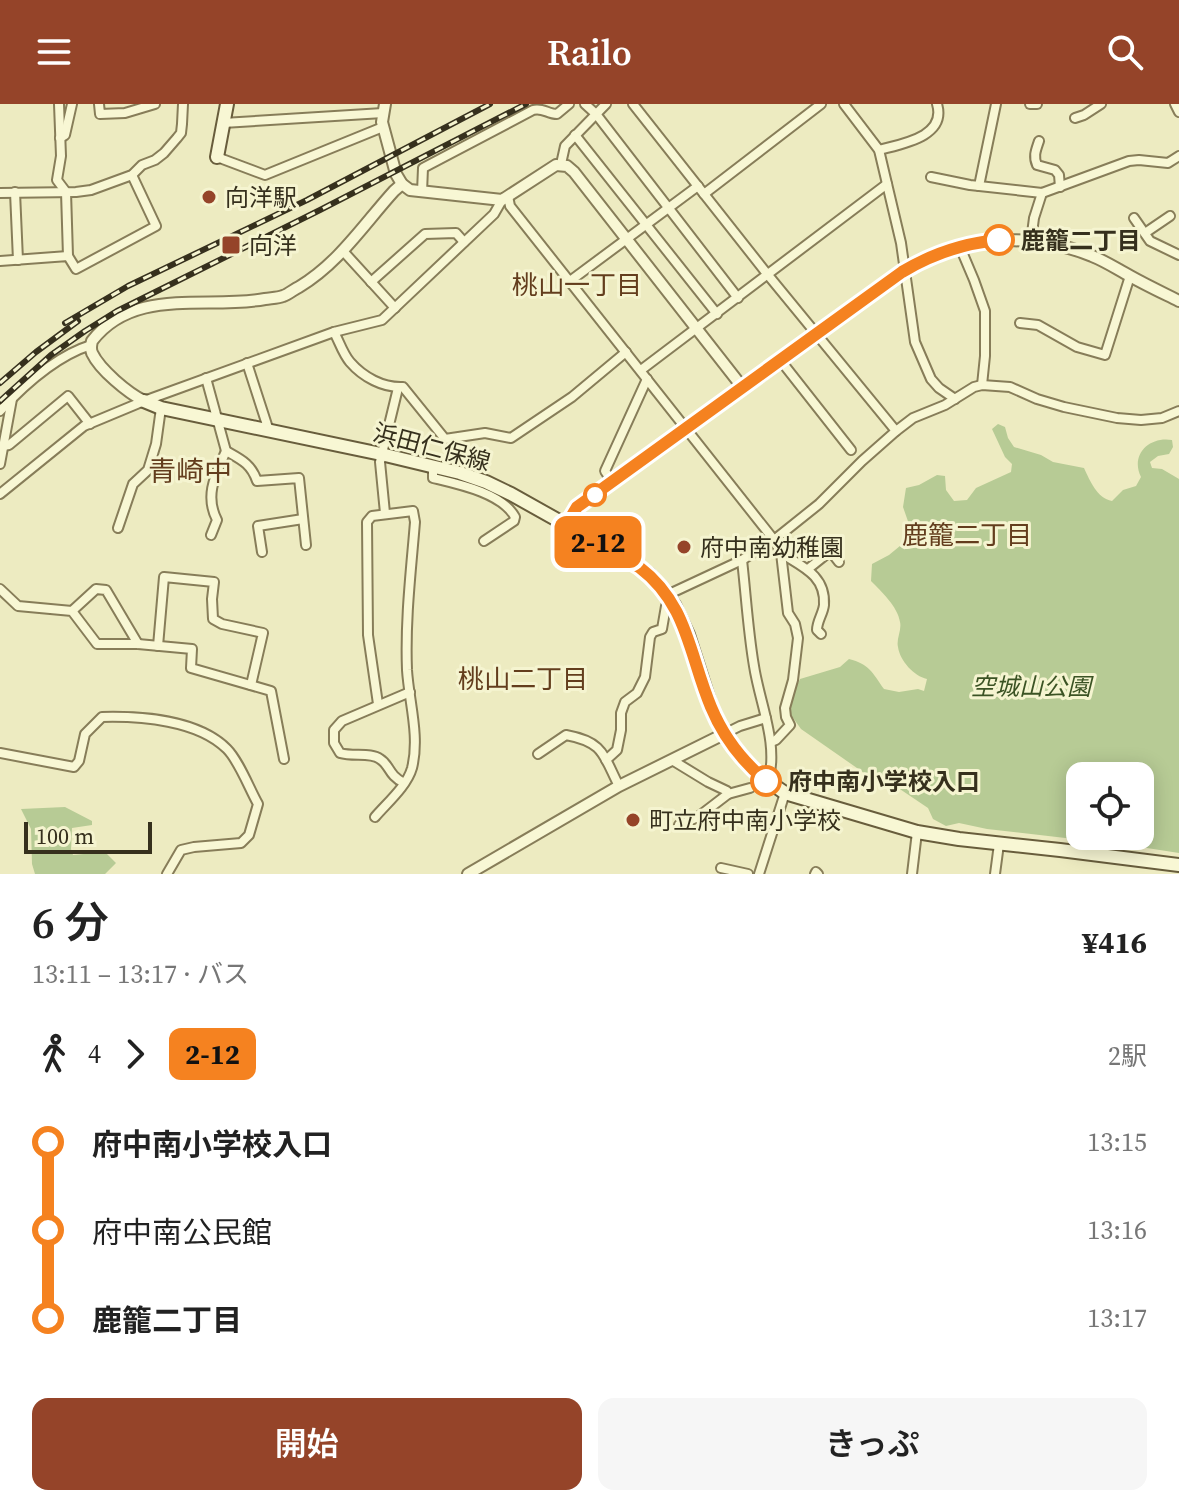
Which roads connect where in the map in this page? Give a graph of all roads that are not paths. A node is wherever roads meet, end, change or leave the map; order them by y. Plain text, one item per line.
1 (59, 104) edge
2 (72, 104) edge
3 (99, 104) edge
4 (155, 104) edge
5 (183, 104) edge
6 (227, 104) edge
7 (569, 104) edge
8 (585, 104) edge
9 (606, 104) edge
10 (633, 104) edge
11 (821, 104) edge
12 (844, 104) edge
13 (937, 104) edge
14 (996, 104) edge
15 (1030, 104) edge
16 (1037, 104) edge
17 (1101, 104) edge
18 (1175, 104) edge
19 (384, 108) edge
20 (1179, 112) edge
21 (596, 114) junction
22 (1075, 118) dead end
23 (223, 123) junction
24 (383, 127) junction
25 (575, 135) junction
26 (60, 138) junction
27 (1039, 141) dead end
28 (879, 150) junction
29 (1179, 156) edge
30 (217, 157) joint
31 (561, 164) junction
32 (132, 175) junction
33 (931, 177) dead end
34 (402, 184) junction
35 (887, 184) junction
36 (698, 186) junction
37 (979, 186) junction
38 (1060, 187) junction
39 (15, 192) junction
40 (66, 192) junction
41 (422, 192) junction
42 (0, 193) edge
43 (1042, 193) junction
44 (704, 194) junction
45 (505, 198) junction
46 (669, 208) junction
47 (1170, 216) dead end
48 (1134, 218) dead end
49 (646, 225) junction
50 (1145, 233) junction
51 (626, 239) junction
52 (1031, 241) junction
53 (464, 242) junction
54 (960, 247) junction
55 (343, 251) junction
56 (1179, 255) edge
57 (68, 256) junction
58 (18, 260) junction
59 (0, 261) edge
60 (905, 270) junction
61 (768, 275) junction
62 (1130, 276) junction
63 (570, 281) junction
64 (371, 282) junction
65 (738, 298) junction
66 (1179, 301) edge
67 (395, 308) junction
68 (717, 314) junction
69 (1020, 323) dead end
70 (697, 329) junction
71 (334, 332) junction
72 (815, 334) junction
73 (91, 345) junction
74 (626, 352) junction
75 (781, 361) junction
76 (247, 363) junction
77 (641, 370) junction
78 (206, 378) junction
79 (647, 379) junction
80 (982, 385) junction
81 (398, 388) junction
82 (743, 388) junction
83 (12, 398) junction
84 (955, 399) junction
85 (144, 401) junction
86 (161, 408) junction
87 (0, 411) edge
88 (1179, 411) edge
89 (217, 420) junction
90 (90, 424) junction
91 (687, 429) junction
92 (269, 431) junction
93 (896, 431) junction
94 (3, 446) junction
95 (851, 450) dead end
96 (226, 451) junction
97 (381, 454) junction
98 (0, 464) edge
99 (433, 466) junction
100 (613, 483) junction
101 (0, 494) edge
102 (385, 513) junction
103 (303, 519) junction
104 (567, 524) junction
105 (118, 528) dead end
106 (211, 535) dead end
107 (774, 540) junction
108 (484, 541) dead end
109 (306, 545) dead end
110 (262, 552) dead end
111 (781, 553) junction
112 (742, 560) junction
113 (839, 562) dead end
114 (808, 569) junction
115 (0, 589) edge
116 (669, 598) junction
117 (72, 611) junction
118 (821, 634) dead end
119 (138, 644) junction
120 (158, 646) junction
121 (251, 685) junction
122 (410, 692) junction
123 (378, 704) junction
124 (766, 718) junction
125 (724, 734) junction
126 (771, 742) junction
127 (0, 753) edge
128 (538, 754) dead end
129 (284, 759) dead end
130 (606, 760) junction
131 (672, 760) junction
132 (404, 783) junction
133 (768, 783) junction
134 (619, 786) junction
135 (750, 788) dead end
136 (785, 793) junction
137 (728, 794) junction
138 (375, 817) dead end
139 (679, 825) dead end
140 (917, 832) junction
141 (999, 844) junction
142 (1179, 865) edge
143 (721, 868) dead end
144 (167, 874) edge
145 (468, 874) edge
146 (748, 874) edge
147 (759, 874) edge
148 (912, 874) edge
149 (995, 874) edge

1 - 26 street
2 - 26 street
3 - 4 street
5 - 32 street
6 - 23 main road
7 - 41 street
8 - 21 street
9 - 21 street
10 - 36 street
11 - 44 street
12 - 28 street
13 - 28 street
14 - 37 street
15 - 16 street
17 - 22 street
18 - 20 street
19 - 23 street
19 - 24 street
21 - 25 street
21 - 46 street
23 - 30 main road
24 - 30 street
24 - 34 street
25 - 31 street
25 - 49 street
26 - 40 street
27 - 38 street
28 - 35 street
29 - 38 street
31 - 45 street
31 - 51 street
32 - 40 street
32 - 57 street
33 - 37 street
34 - 41 street
34 - 55 street
35 - 60 street
35 - 61 street
36 - 44 street
36 - 46 street
37 - 43 street
38 - 43 street
39 - 40 street
39 - 42 street
39 - 58 street
40 - 57 street
41 - 45 street
43 - 52 street
44 - 61 street
45 - 53 street
45 - 63 street
46 - 49 street
46 - 65 street
47 - 50 street
48 - 50 street
49 - 51 street
49 - 68 street
50 - 56 street
51 - 63 street
51 - 70 street
52 - 54 street
52 - 62 street
53 - 64 street
53 - 67 street
54 - 60 street
54 - 80 street
55 - 64 street
55 - 73 street
57 - 58 street
58 - 59 street
60 - 72 street
60 - 84 street
61 - 65 street
61 - 72 street
62 - 66 street
62 - 69 street
63 - 74 street
64 - 67 street
65 - 68 street
67 - 71 street
68 - 70 street
70 - 77 street
70 - 82 street
71 - 76 street
71 - 81 street
72 - 75 street
72 - 93 street
73 - 83 street
73 - 85 street
74 - 77 street
74 - 81 street
75 - 82 street
75 - 95 street
76 - 78 street
76 - 92 street
77 - 79 street
78 - 85 street
78 - 89 street
79 - 91 street
79 - 100 street
80 - 84 street
80 - 88 street
81 - 97 street
82 - 91 street
83 - 87 street
83 - 94 street
84 - 93 street
85 - 86 main road, 浜田仁保線
85 - 90 street
86 - 89 main road, 浜田仁保線
86 - 105 street
89 - 92 main road, 浜田仁保線
89 - 96 street
90 - 94 street
90 - 101 street
91 - 100 street
91 - 107 street
92 - 97 main road, 浜田仁保線
93 - 107 street
94 - 98 street
96 - 103 street
96 - 106 street
97 - 99 main road, 浜田仁保線
97 - 102 street
99 - 104 main road, 浜田仁保線
99 - 108 street
100 - 104 street
102 - 122 street
102 - 123 street
103 - 109 street
103 - 110 street
104 - 116 main road, 浜田仁保線
107 - 111 street
107 - 112 street
111 - 114 street
111 - 126 street
112 - 116 street
112 - 124 street
113 - 114 street
114 - 118 street
115 - 117 street
116 - 125 main road, 浜田仁保線
116 - 130 street
117 - 119 street
117 - 119 street
119 - 120 street
120 - 121 street
120 - 121 street
121 - 129 street
122 - 123 street
122 - 132 street
123 - 132 street
124 - 125 street
124 - 126 street
125 - 131 street
125 - 133 main road, 浜田仁保線
126 - 133 street
127 - 144 street
128 - 130 street
130 - 134 street
131 - 134 street
131 - 137 street
132 - 138 street
133 - 136 main road, 浜田仁保線
134 - 145 street
135 - 137 street
136 - 140 main road, 浜田仁保線
136 - 147 street
137 - 139 street
140 - 141 main road, 浜田仁保線
140 - 148 street
141 - 142 main road, 浜田仁保線
141 - 149 street
143 - 146 street

